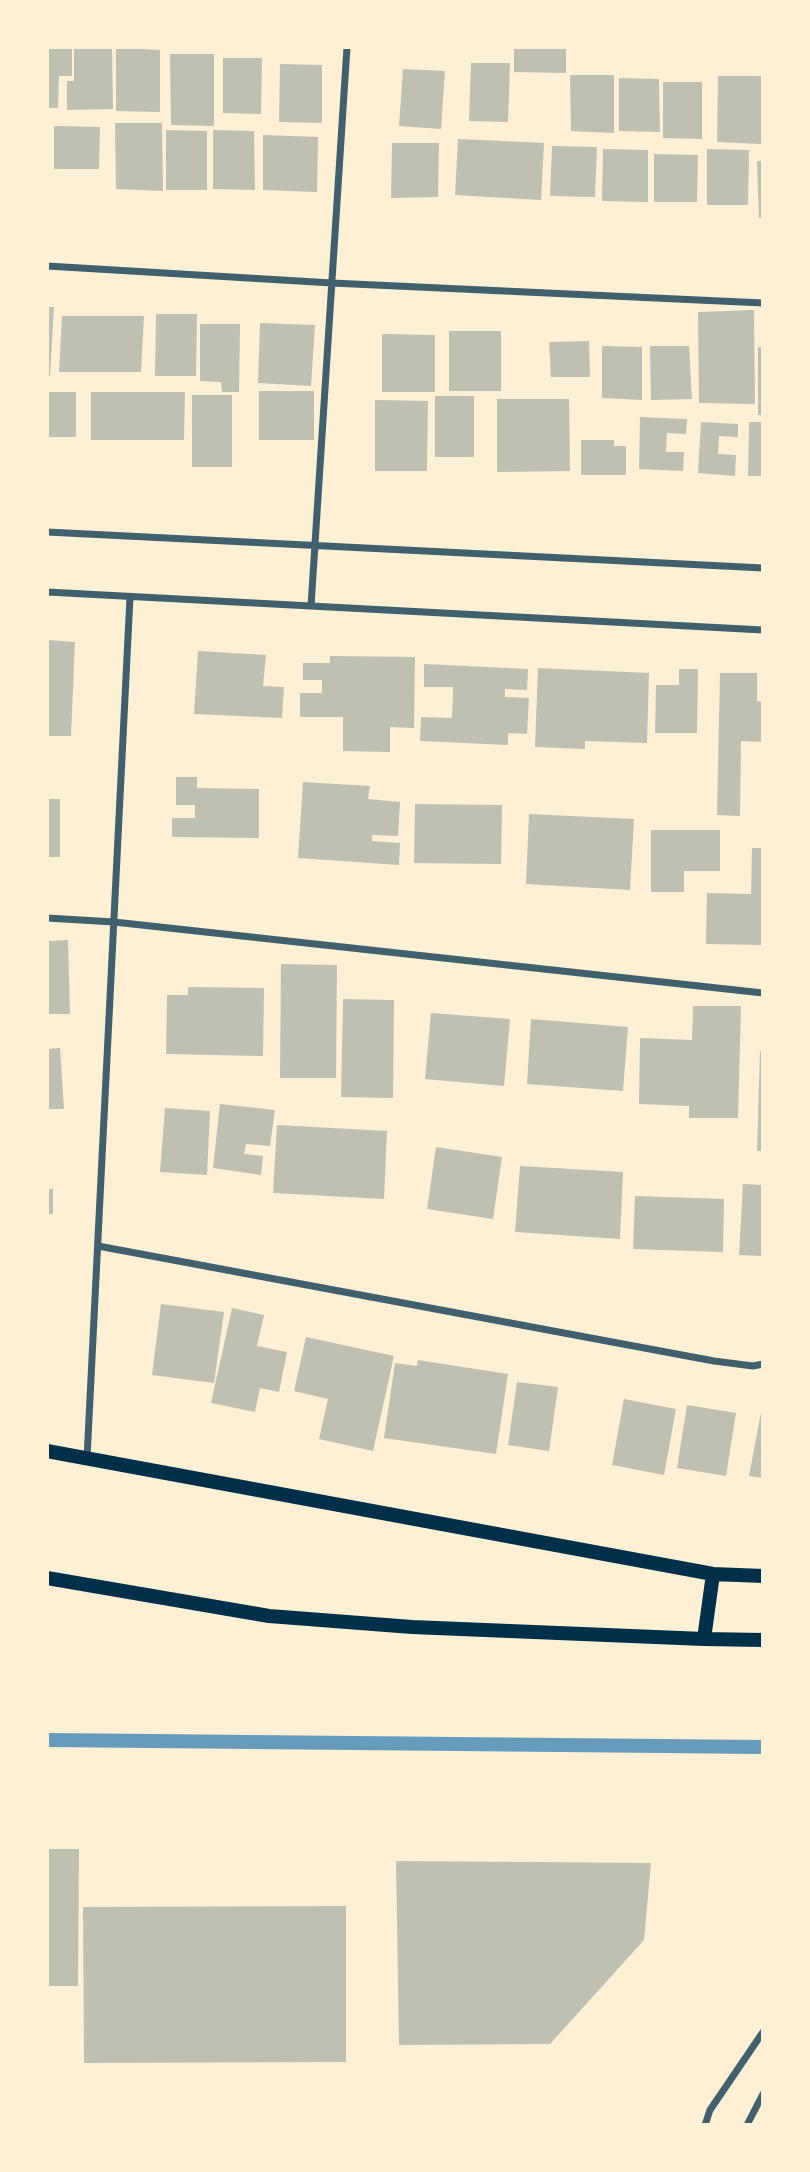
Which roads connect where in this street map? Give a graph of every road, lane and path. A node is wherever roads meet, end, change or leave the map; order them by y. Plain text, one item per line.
1 (347, 47) edge
2 (47, 266) edge
3 (332, 283) junction
4 (763, 303) edge
5 (47, 532) edge
6 (316, 545) junction
7 (763, 568) edge
8 (47, 592) edge
9 (130, 597) junction
10 (311, 606) junction
11 (763, 630) edge
12 (47, 918) edge
13 (114, 922) junction
14 (763, 993) edge
15 (98, 1246) junction
16 (763, 1364) edge
17 (47, 1451) edge
18 (87, 1458) junction
19 (713, 1574) junction
20 (763, 1576) edge
21 (47, 1578) edge
22 (704, 1639) junction
23 (763, 1640) edge
24 (763, 2032) edge
25 (763, 2094) edge
26 (705, 2125) edge
27 (747, 2125) edge

1 - 3 street
2 - 3 street
3 - 4 street
3 - 6 street
5 - 6 street
6 - 7 street
6 - 10 street
8 - 9 street
9 - 10 street
9 - 13 street
10 - 11 street
12 - 13 street
13 - 14 street
13 - 15 street
15 - 16 street
15 - 18 street
17 - 18 main road
18 - 19 main road
19 - 20 main road
19 - 22 main road
21 - 22 main road
22 - 23 main road
24 - 26 street
25 - 27 street

